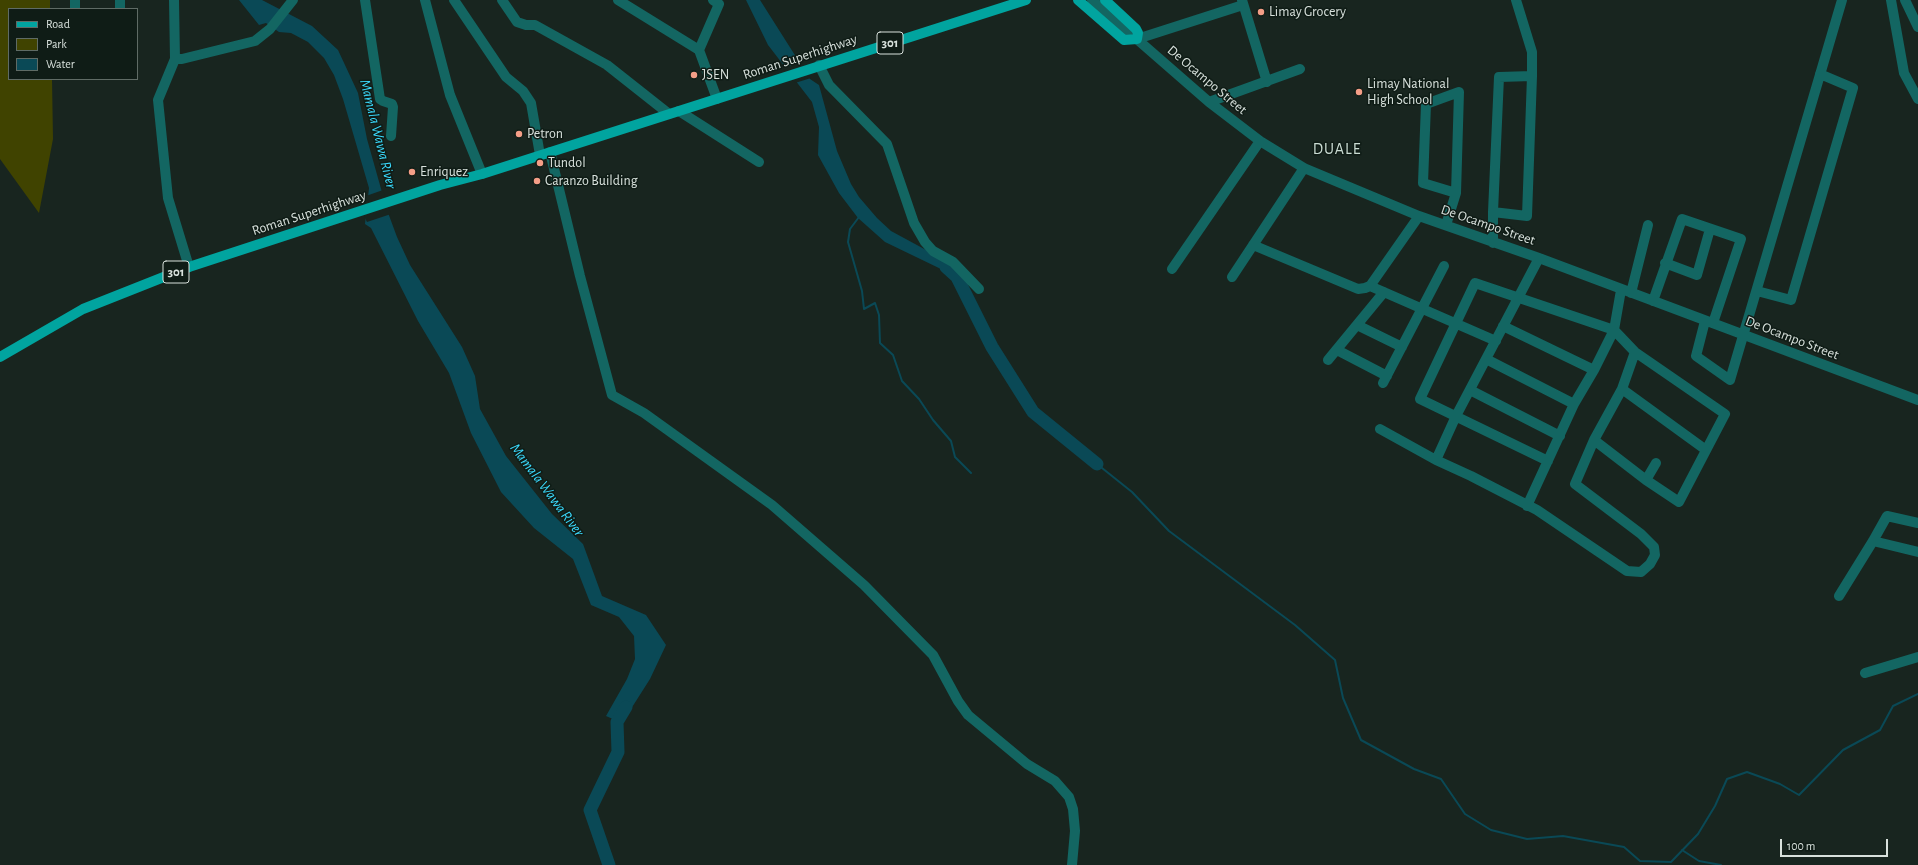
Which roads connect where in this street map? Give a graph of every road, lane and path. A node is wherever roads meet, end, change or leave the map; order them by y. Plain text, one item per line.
1 (174, 0) edge
2 (293, 0) edge
3 (365, 0) edge
4 (425, 0) edge
5 (454, 0) edge
6 (618, 0) edge
7 (1026, 0) edge
8 (1078, 0) edge
9 (1092, 0) edge
10 (1105, 0) edge
11 (1516, 0) edge
12 (1842, 0) edge
13 (1891, 0) edge
14 (1905, 0) edge
15 (504, 1) edge
16 (718, 1) edge
17 (1243, 2) edge
18 (1918, 27) edge
19 (1135, 37) junction
20 (699, 50) junction
21 (175, 59) junction
22 (819, 65) junction
23 (1300, 69) dead end
24 (1820, 74) junction
25 (1532, 76) junction
26 (1267, 82) junction
27 (717, 99) junction
28 (1918, 99) edge
29 (1209, 102) junction
30 (674, 113) junction
31 (390, 136) dead end
32 (1260, 141) junction
33 (550, 152) junction
34 (540, 155) junction
35 (759, 162) dead end
36 (1304, 168) junction
37 (482, 174) junction
38 (1456, 193) junction
39 (1493, 212) junction
40 (1419, 216) junction
41 (1446, 225) junction
42 (1648, 225) dead end
43 (1710, 229) junction
44 (1492, 243) junction
45 (1253, 245) junction
46 (1539, 258) junction
47 (1665, 263) junction
48 (1444, 266) dead end
49 (189, 267) junction
50 (1172, 269) dead end
51 (1232, 277) dead end
52 (1370, 286) junction
53 (979, 289) dead end
54 (1626, 291) junction
55 (1757, 291) junction
56 (1384, 292) junction
57 (1519, 299) junction
58 (1653, 301) junction
59 (1422, 308) junction
60 (1709, 322) junction
61 (1455, 324) junction
62 (1357, 325) junction
63 (1503, 326) junction
64 (1614, 330) junction
65 (1744, 334) junction
66 (1496, 341) junction
67 (1402, 347) junction
68 (1337, 350) junction
69 (1635, 352) junction
70 (0, 357) edge
71 (1486, 359) junction
72 (1328, 360) dead end
73 (1594, 370) junction
74 (1622, 389) junction
75 (1470, 390) junction
76 (1918, 400) edge
77 (1574, 404) junction
78 (1456, 416) junction
79 (1380, 429) dead end
80 (1560, 436) junction
81 (1594, 440) junction
82 (1706, 450) junction
83 (1436, 460) junction
84 (1548, 461) junction
85 (1656, 463) dead end
86 (1646, 480) junction
87 (1527, 506) junction
88 (1918, 523) edge
89 (1873, 541) junction
90 (1918, 552) edge
91 (1839, 596) dead end
92 (1918, 657) edge
93 (1866, 673) dead end
94 (1072, 865) edge

1 - 21 street
2 - 21 street
3 - 31 street
4 - 37 street
5 - 34 street
6 - 20 street
7 - 22 main road, Roman Superhighway / 301
8 - 19 main road
9 - 19 street, De Ocampo Street
10 - 19 main road
11 - 25 street
12 - 24 street
13 - 28 street
14 - 18 street
15 - 30 street
16 - 20 street
17 - 19 street
17 - 26 street
19 - 29 street, De Ocampo Street
20 - 27 street
21 - 49 street
22 - 27 main road, Roman Superhighway / 301
22 - 53 street
23 - 26 street
24 - 55 street
24 - 55 street
25 - 39 street
25 - 39 street
26 - 29 street
27 - 30 main road, Roman Superhighway / 301
29 - 32 street, De Ocampo Street
30 - 33 main road, Roman Superhighway / 301
30 - 35 street
32 - 36 street, De Ocampo Street
32 - 50 street
33 - 34 main road, Roman Superhighway / 301
33 - 94 street
34 - 37 main road, Roman Superhighway / 301
36 - 40 street, De Ocampo Street
36 - 45 street
37 - 49 main road, Roman Superhighway / 301
38 - 38 street
38 - 41 street
39 - 44 street
40 - 41 street, De Ocampo Street
40 - 52 street
41 - 44 street, De Ocampo Street
42 - 54 street
43 - 47 street
43 - 47 street
43 - 60 street
44 - 46 street, De Ocampo Street
45 - 51 street
45 - 52 street
46 - 54 street, De Ocampo Street
46 - 57 street
47 - 58 street
48 - 59 street
49 - 70 main road, Roman Superhighway / 301
52 - 56 street
54 - 58 street, De Ocampo Street
54 - 64 street
55 - 65 street
56 - 59 street
56 - 62 street
57 - 61 street
57 - 63 street
57 - 64 street
58 - 60 street, De Ocampo Street
59 - 61 street
59 - 67 street
60 - 65 street, De Ocampo Street
60 - 65 street
61 - 66 street
61 - 78 street
62 - 67 street
62 - 68 street
63 - 66 street
63 - 73 street
64 - 69 street
64 - 73 street
65 - 76 street, De Ocampo Street
66 - 71 street
67 - 68 street
68 - 72 street
69 - 74 street
69 - 82 street
71 - 75 street
71 - 77 street
73 - 77 street
74 - 81 street
74 - 82 street
75 - 78 street
75 - 80 street
77 - 80 street
78 - 83 street
78 - 84 street
79 - 83 street
80 - 84 street
81 - 86 street
81 - 87 street
82 - 86 street
83 - 87 street
84 - 87 street
85 - 86 street
88 - 89 street
89 - 90 street
89 - 91 street
92 - 93 street

